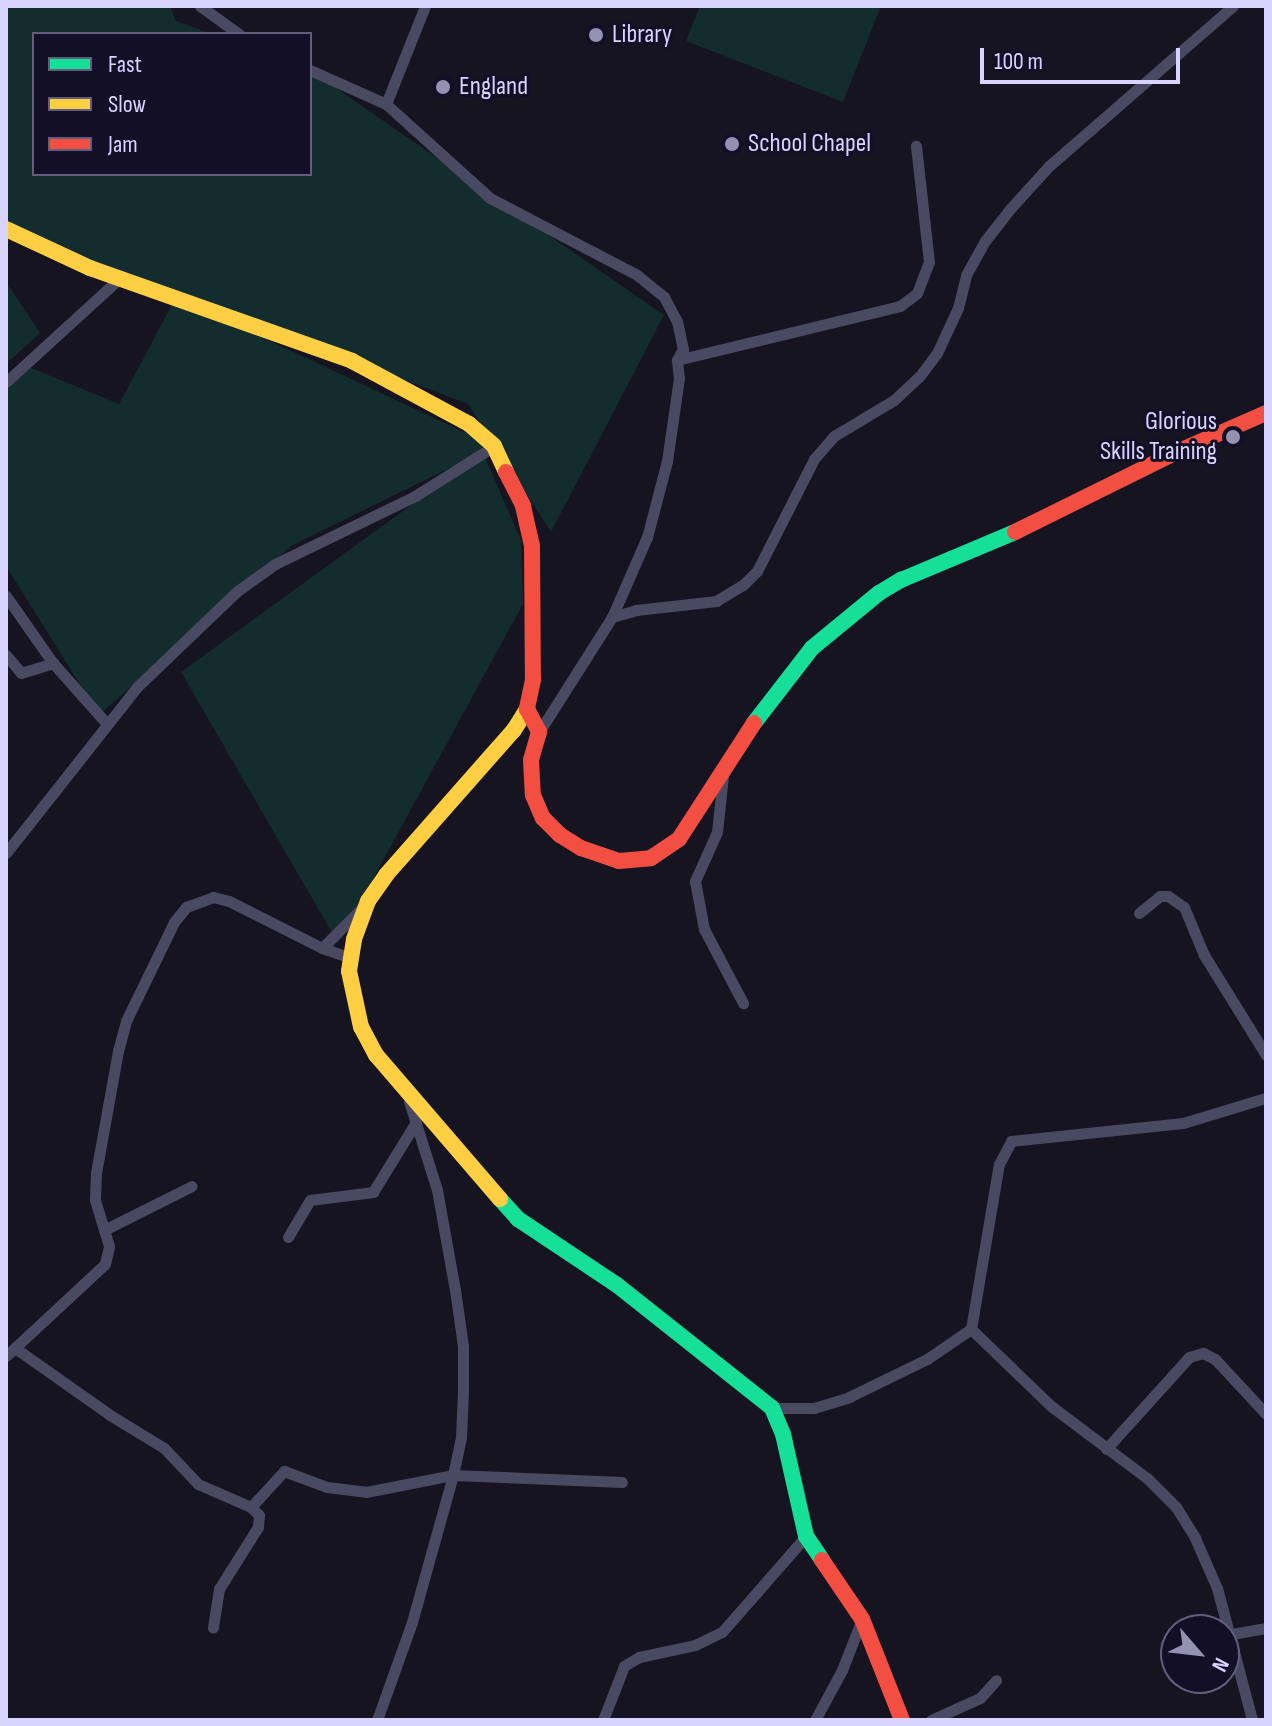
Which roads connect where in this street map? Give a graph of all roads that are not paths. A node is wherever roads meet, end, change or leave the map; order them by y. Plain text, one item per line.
1 (200, 6) edge
2 (425, 6) edge
3 (1233, 6) edge
4 (236, 32) edge
5 (312, 71) edge
6 (386, 104) junction
7 (916, 146) dead end
8 (6, 229) edge
9 (120, 278) junction
10 (677, 360) junction
11 (6, 382) edge
12 (1266, 413) edge
13 (494, 446) junction
14 (6, 596) edge
15 (612, 617) junction
16 (6, 655) edge
17 (53, 663) junction
18 (527, 709) junction
19 (107, 724) junction
20 (539, 732) junction
21 (724, 771) junction
22 (6, 853) edge
23 (368, 901) junction
24 (1139, 913) dead end
25 (322, 948) junction
26 (351, 958) junction
27 (743, 1003) dead end
28 (1266, 1055) edge
29 (408, 1096) junction
30 (1266, 1098) edge
31 (416, 1122) junction
32 (192, 1186) dead end
33 (104, 1230) junction
34 (288, 1237) dead end
35 (971, 1329) junction
36 (10, 1352) edge
37 (772, 1408) junction
38 (1266, 1414) edge
39 (1106, 1449) junction
40 (453, 1475) junction
41 (622, 1482) dead end
42 (251, 1507) junction
43 (806, 1536) junction
44 (1225, 1614) edge
45 (862, 1619) junction
46 (213, 1628) dead end
47 (1266, 1628) edge
48 (1240, 1633) edge
49 (1240, 1668) edge
50 (996, 1680) dead end
51 (377, 1720) edge
52 (603, 1720) edge
53 (815, 1720) edge
54 (902, 1720) edge
55 (931, 1720) edge
56 (1252, 1720) edge

1 - 4 street
2 - 6 street
3 - 15 street
5 - 6 street
6 - 10 street
7 - 10 street
8 - 9 street
9 - 11 street
9 - 13 street
10 - 15 street
12 - 21 street
13 - 18 street
13 - 19 street
14 - 17 street
15 - 20 street
16 - 17 street
17 - 19 street
18 - 20 street
18 - 23 street
19 - 22 street
20 - 21 street
21 - 27 street
23 - 25 street
23 - 26 street
24 - 28 street
25 - 26 street
25 - 33 street
26 - 29 street
29 - 31 street
29 - 37 street
30 - 35 street
31 - 34 street
31 - 40 street
32 - 33 street
33 - 36 street
35 - 37 street
35 - 39 street
36 - 42 street
37 - 43 street
38 - 39 street
39 - 44 street
40 - 41 street
40 - 42 street
40 - 51 street
42 - 46 street
43 - 45 street
43 - 52 street
45 - 53 street
45 - 54 street
47 - 48 street
49 - 56 street
50 - 55 street

